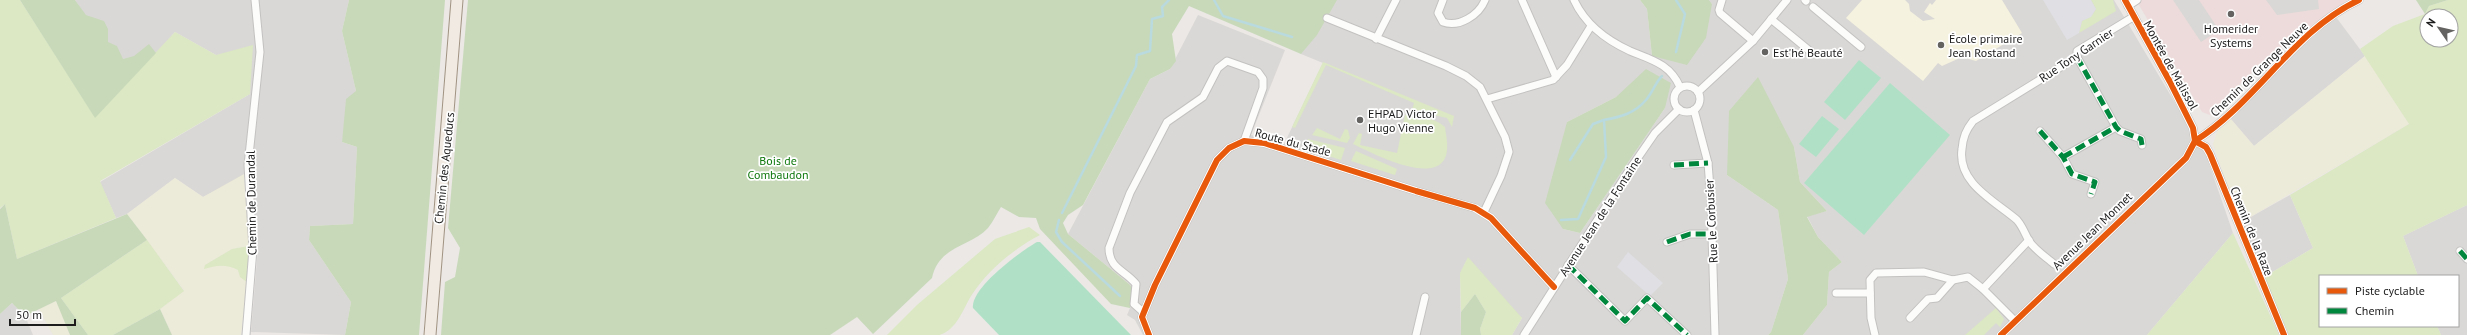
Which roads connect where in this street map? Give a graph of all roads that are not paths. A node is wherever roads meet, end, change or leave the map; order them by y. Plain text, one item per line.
1 (255, 0) edge
2 (458, 0) edge
3 (1396, 0) edge
4 (1443, 0) edge
5 (1485, 0) edge
6 (1522, 0) edge
7 (1574, 0) edge
8 (1722, 0) edge
9 (1787, 0) edge
10 (2137, 0) edge
11 (2359, 0) edge
12 (2126, 3) edge
13 (1813, 7) dead end
14 (2133, 17) junction
15 (1327, 18) dead end
16 (1771, 19) junction
17 (1591, 26) junction
18 (1376, 39) junction
19 (1753, 41) junction
20 (1861, 48) dead end
21 (1811, 52) dead end
22 (2076, 57) junction
23 (1556, 77) junction
24 (1680, 87) junction
25 (1698, 92) junction
26 (1487, 99) junction
27 (1679, 109) junction
28 (1694, 110) junction
29 (2116, 127) junction
30 (2040, 131) dead end
31 (1244, 141) junction
32 (2195, 141) junction
33 (2142, 145) dead end
34 (2063, 157) junction
35 (1708, 163) junction
36 (1674, 165) dead end
37 (2091, 194) dead end
38 (1484, 212) junction
39 (1712, 234) junction
40 (2028, 240) junction
41 (1667, 242) dead end
42 (2460, 251) dead end
43 (2467, 259) edge
44 (2054, 264) dead end
45 (1568, 265) junction
46 (1953, 280) junction
47 (1554, 287) junction
48 (1983, 289) junction
49 (1836, 293) dead end
50 (1870, 293) junction
51 (1425, 297) dead end
52 (1143, 312) junction
53 (1910, 318) dead end
54 (2015, 321) junction
55 (1527, 333) edge
56 (246, 335) edge
57 (430, 335) edge
58 (1149, 335) edge
59 (1416, 335) edge
60 (1687, 335) edge
61 (1715, 335) edge
62 (1875, 335) edge
63 (2001, 335) edge
64 (2284, 335) edge

1 - 56 street, Chemin de Durandal
2 - 57 main road, Chemin des Aqueducs
3 - 18 street
4 - 5 street
6 - 23 street
7 - 17 street
8 - 19 street
9 - 16 street
10 - 12 street
11 - 32 street, Chemin de Grange Neuve
12 - 14 street, Montée de Malissol
13 - 20 street
14 - 22 street, Rue Tony Garnier
14 - 32 street, Montée de Malissol
15 - 18 street
16 - 19 street
16 - 21 street
17 - 23 street
17 - 24 street
18 - 26 street
19 - 25 street
22 - 29 street
22 - 40 street, Rue Tony Garnier
23 - 26 street
24 - 25 street
24 - 27 street
25 - 28 street
26 - 38 street
27 - 28 street
27 - 45 street, Avenue Jean de la Fontaine
28 - 35 street, Rue le Corbusier
29 - 33 street
29 - 34 street
30 - 34 street
31 - 38 street, Route du Stade
31 - 52 street, Route du Stade
31 - 52 street
32 - 54 street, Avenue Jean Monnet
32 - 64 street, Chemin de la Raze
34 - 37 street
35 - 36 street
35 - 39 street, Rue le Corbusier
38 - 47 street
39 - 41 street
39 - 61 street, Rue le Corbusier
40 - 44 street, Rue Tony Garnier
40 - 48 street
42 - 43 street
45 - 47 street, Avenue Jean de la Fontaine
45 - 60 street
46 - 48 street
46 - 50 street
46 - 53 street
47 - 55 street, Avenue Jean de la Fontaine
48 - 54 street
49 - 50 street
50 - 62 street
51 - 59 street
52 - 58 street
54 - 63 street, Avenue Jean Monnet

